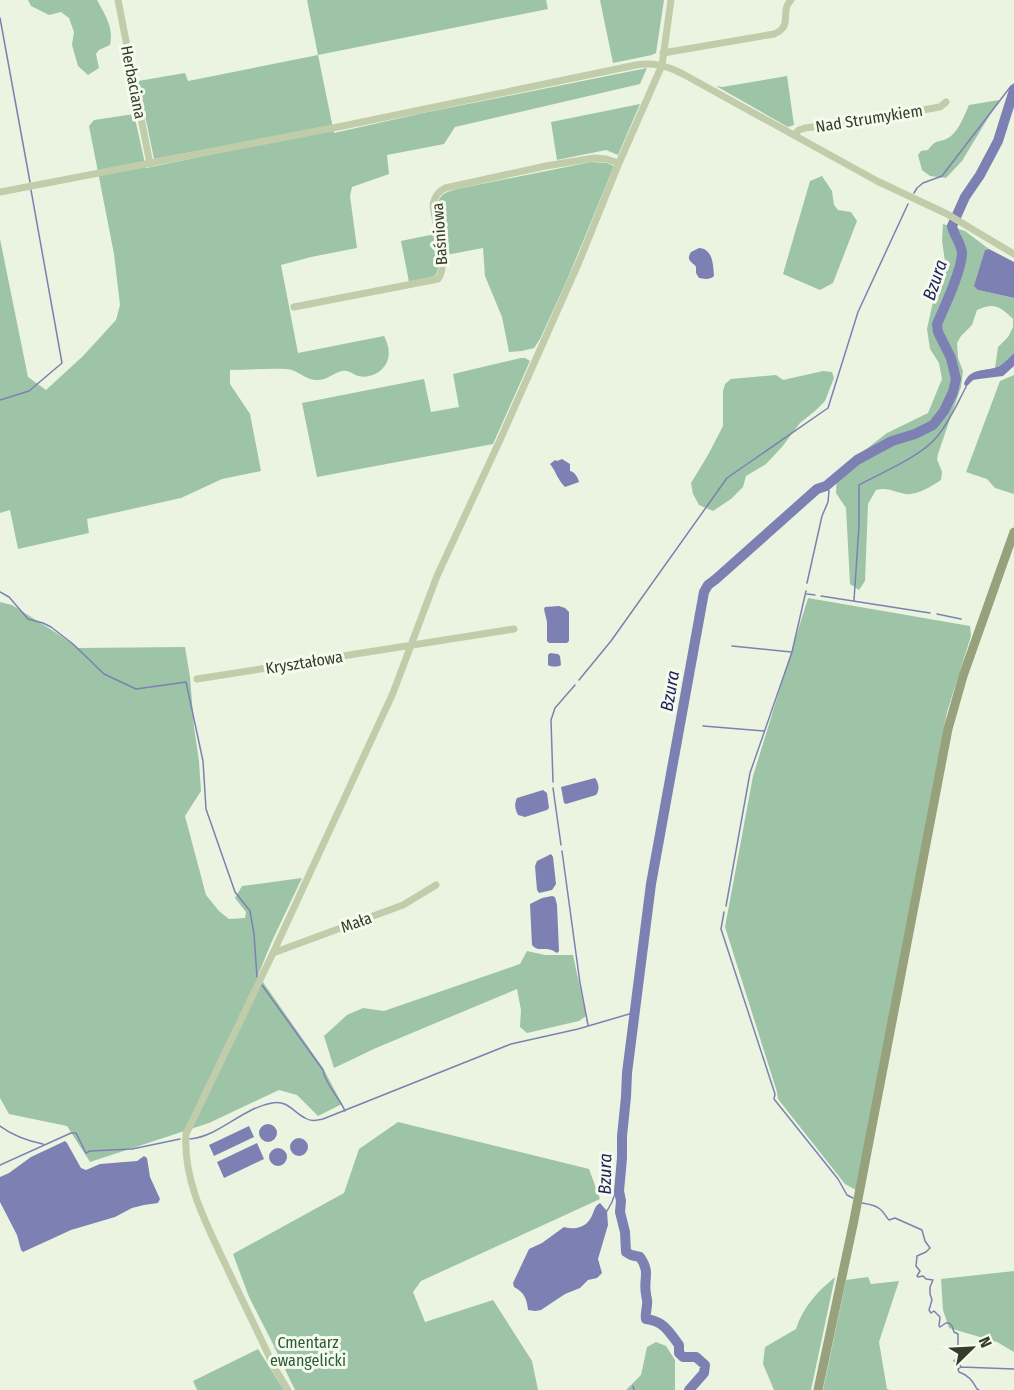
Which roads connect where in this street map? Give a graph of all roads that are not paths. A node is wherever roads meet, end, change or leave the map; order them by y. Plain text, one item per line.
1 (117, 0) edge
2 (671, 0) edge
3 (791, 0) edge
4 (663, 53) junction
5 (662, 65) junction
6 (946, 102) dead end
7 (794, 135) junction
8 (619, 163) junction
9 (150, 164) junction
10 (0, 192) edge
11 (1014, 254) edge
12 (294, 306) dead end
13 (1014, 532) edge
14 (514, 629) dead end
15 (411, 645) junction
16 (197, 679) dead end
17 (436, 885) dead end
18 (273, 953) junction
19 (288, 1390) edge
20 (818, 1390) edge

1 - 9 street, Herbaciana
2 - 4 street
3 - 4 street
4 - 5 street
5 - 7 street
5 - 8 street
5 - 9 street
6 - 7 street, Nad Strumykiem
7 - 11 street
8 - 12 street, Baśniowa
8 - 15 street
9 - 10 street
13 - 20 street
14 - 15 street, Kryształowa
15 - 16 street, Kryształowa
15 - 18 street
17 - 18 street, Mała
18 - 19 street

